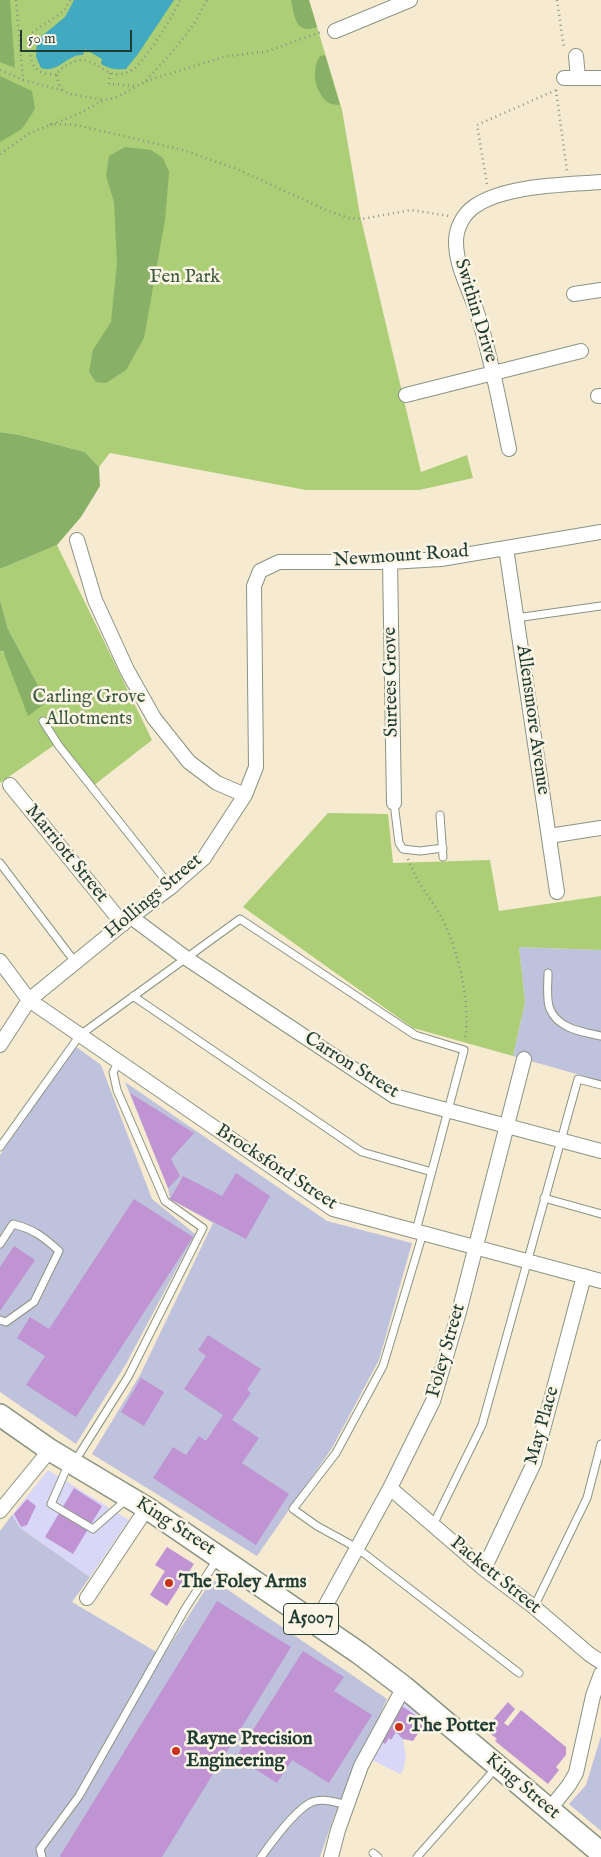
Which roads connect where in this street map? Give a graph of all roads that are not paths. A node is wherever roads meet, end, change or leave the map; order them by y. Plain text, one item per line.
1 (410, 0) edge
2 (393, 3) edge
3 (335, 32) road end
4 (576, 56) road end
5 (601, 78) edge
6 (601, 182) edge
7 (601, 290) edge
8 (574, 294) dead end
9 (581, 351) dead end
10 (494, 372) junction
11 (406, 395) dead end
12 (509, 449) dead end
13 (601, 532) edge
14 (76, 540) dead end
15 (506, 548) junction
16 (390, 562) junction
17 (260, 571) joint
18 (601, 606) edge
19 (516, 618) junction
20 (43, 722) dead end
21 (10, 785) dead end
22 (245, 795) junction
23 (394, 803) joint
24 (440, 815) dead end
25 (601, 828) edge
26 (549, 836) junction
27 (443, 848) junction
28 (443, 857) dead end
29 (0, 863) edge
30 (171, 887) junction
31 (557, 892) dead end
32 (127, 921) junction
33 (186, 958) junction
34 (0, 961) edge
35 (76, 962) junction
36 (548, 973) dead end
37 (134, 996) junction
38 (29, 1000) junction
39 (80, 1035) junction
40 (601, 1036) edge
41 (0, 1045) edge
42 (524, 1059) dead end
43 (118, 1062) junction
44 (601, 1085) edge
45 (448, 1111) junction
46 (507, 1127) junction
47 (560, 1140) junction
48 (0, 1147) edge
49 (601, 1151) edge
50 (432, 1172) junction
51 (544, 1198) junction
52 (601, 1214) edge
53 (420, 1232) junction
54 (0, 1244) edge
55 (475, 1246) junction
56 (527, 1260) junction
57 (584, 1276) junction
58 (601, 1280) edge
59 (0, 1320) edge
60 (0, 1414) edge
61 (601, 1444) edge
62 (50, 1450) junction
63 (72, 1463) junction
64 (390, 1488) junction
65 (129, 1497) junction
66 (147, 1508) junction
67 (0, 1511) edge
68 (433, 1525) junction
69 (357, 1548) junction
70 (219, 1556) junction
71 (484, 1569) junction
72 (87, 1598) dead end
73 (534, 1608) junction
74 (316, 1623) junction
75 (601, 1662) edge
76 (520, 1673) dead end
77 (601, 1674) edge
78 (404, 1687) junction
79 (498, 1767) junction
80 (347, 1805) junction
81 (549, 1810) junction
82 (599, 1854) edge
83 (42, 1857) edge
84 (261, 1857) edge
85 (331, 1857) edge
86 (416, 1857) edge

1 - 2 street
2 - 3 street
4 - 5 street
6 - 10 street, Swithin Drive
7 - 8 street
9 - 10 street, Swithin Drive
10 - 11 street, Swithin Drive
10 - 12 street, Swithin Drive
13 - 15 street, Newmount Road
14 - 22 street
15 - 16 street, Newmount Road
15 - 19 street, Allensmore Avenue
16 - 17 street, Newmount Road
16 - 23 street, Surtees Grove
17 - 22 street, Hollings Street
18 - 19 lane
19 - 26 street, Allensmore Avenue
20 - 30 lane
21 - 32 street, Marriott Street
22 - 30 street, Hollings Street
23 - 27 lane
24 - 27 lane
25 - 26 street
26 - 31 street, Allensmore Avenue
27 - 28 lane
29 - 35 lane
30 - 32 street, Hollings Street
32 - 33 street, Carron Street
32 - 35 street, Hollings Street
33 - 37 lane
33 - 45 street, Carron Street
33 - 45 lane
34 - 38 street, Brocksford Street
35 - 38 street, Hollings Street
36 - 40 lane
37 - 39 lane
37 - 50 lane
38 - 39 street, Brocksford Street
38 - 41 street, Hollings Street
39 - 43 street, Brocksford Street
39 - 48 lane
42 - 46 street, Foley Street
43 - 53 street, Brocksford Street
43 - 63 lane
44 - 47 lane
45 - 46 street, Carron Street
45 - 50 lane
46 - 47 street, Carron Street
46 - 55 street, Foley Street
47 - 49 street, Carron Street
47 - 51 lane
50 - 53 lane
51 - 52 lane
51 - 56 lane
53 - 55 street, Brocksford Street
53 - 69 lane
54 - 59 lane
55 - 56 street, Brocksford Street
55 - 64 street, Foley Street
56 - 57 street, Brocksford Street
56 - 68 lane
57 - 58 street, Brocksford Street
57 - 71 street, May Place
60 - 62 main road, King Street / A5007
61 - 73 lane
62 - 63 main road, King Street / A5007
62 - 67 street
63 - 65 main road, King Street / A5007
63 - 65 lane
64 - 68 street, Packett Street
64 - 69 street, Foley Street
65 - 66 main road, King Street / A5007
66 - 70 main road, King Street / A5007
66 - 72 street
68 - 71 street, Packett Street
69 - 74 street, Foley Street
69 - 76 lane
70 - 74 main road, King Street / A5007
70 - 83 lane
71 - 73 street, Packett Street
73 - 75 street, Packett Street
74 - 78 main road, King Street / A5007
77 - 81 street
78 - 79 main road, King Street / A5007
78 - 80 street
79 - 81 main road, King Street / A5007
79 - 86 lane
80 - 84 lane
80 - 85 street
81 - 82 main road, King Street / A5007

